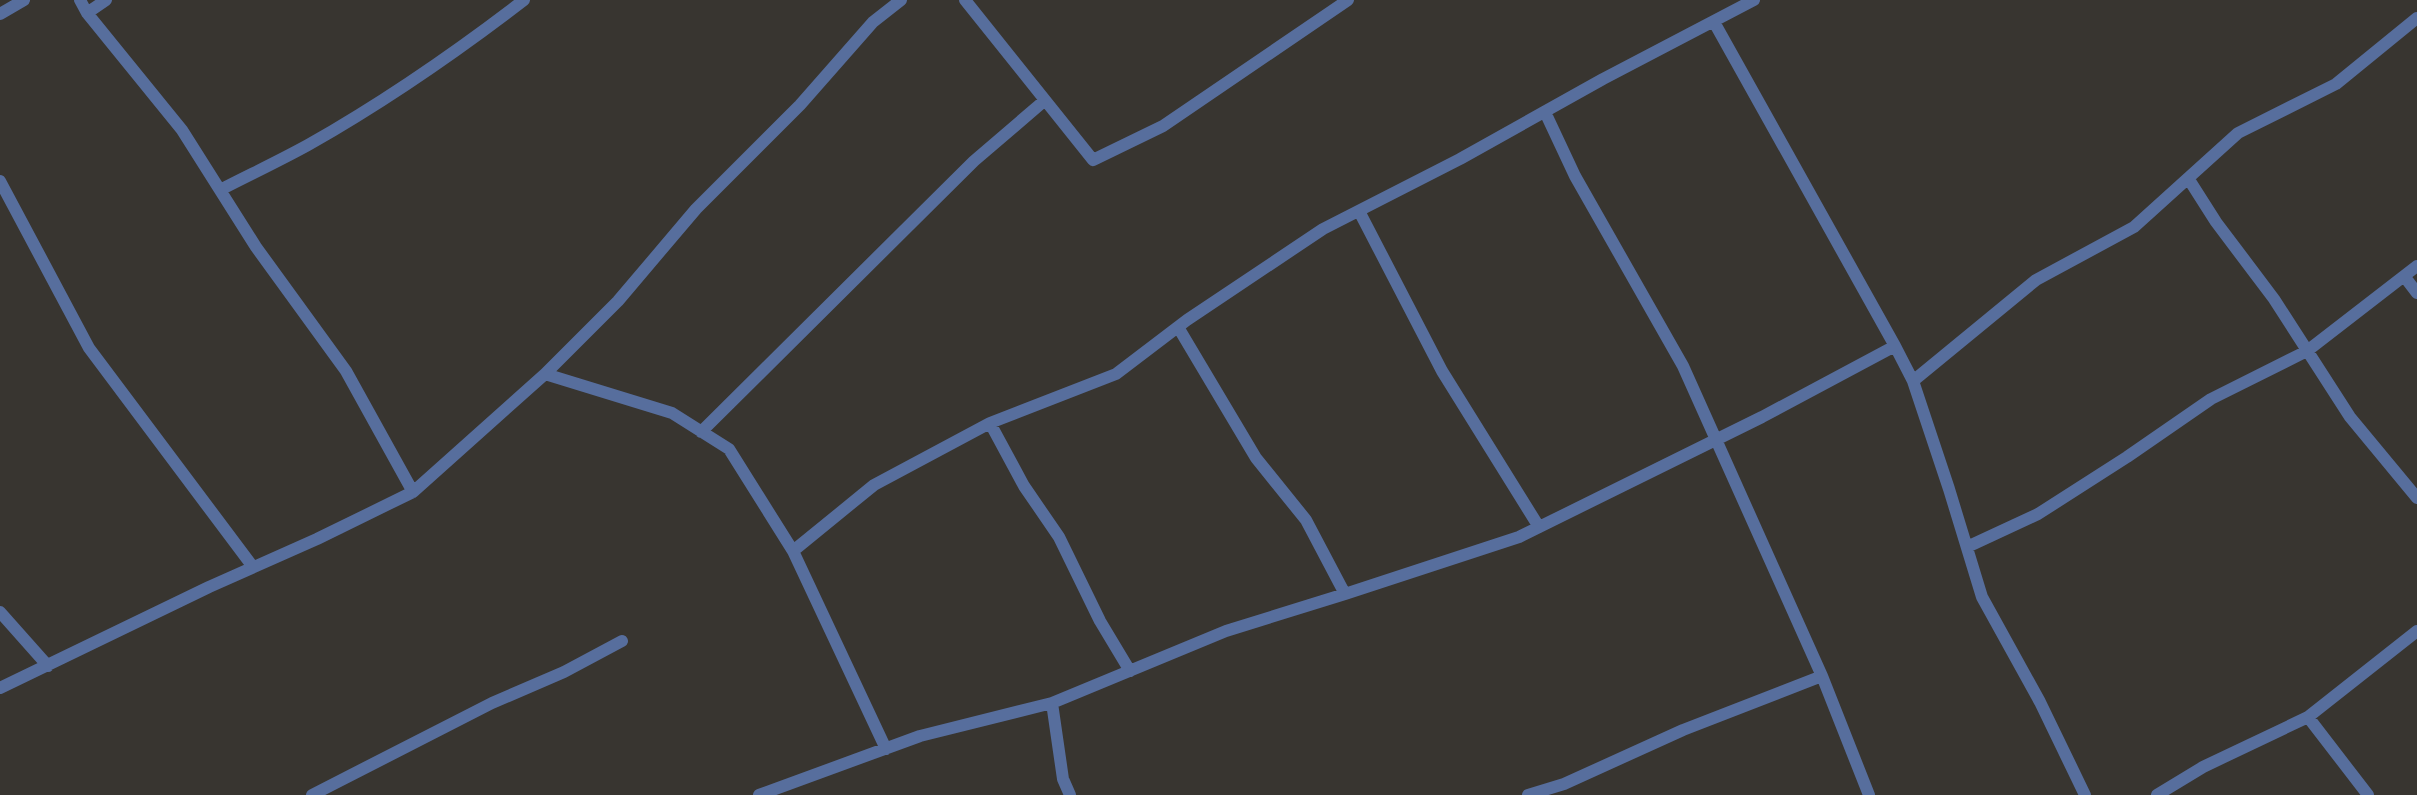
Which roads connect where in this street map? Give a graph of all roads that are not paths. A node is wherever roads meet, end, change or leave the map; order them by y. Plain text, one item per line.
1 (24, 0) edge
2 (80, 0) edge
3 (106, 0) edge
4 (524, 0) edge
5 (901, 0) edge
6 (965, 0) edge
7 (1348, 0) edge
8 (1754, 0) edge
9 (87, 13) junction
10 (0, 14) edge
11 (2417, 18) edge
12 (1714, 22) junction
13 (1044, 101) junction
14 (1546, 112) junction
15 (2188, 178) junction
16 (0, 180) edge
17 (220, 190) junction
18 (1359, 211) junction
19 (2417, 266) edge
20 (2404, 276) junction
21 (2417, 292) edge
22 (1178, 327) junction
23 (1896, 346) junction
24 (2306, 351) junction
25 (545, 374) junction
26 (1913, 381) junction
27 (990, 423) junction
28 (701, 432) junction
29 (1717, 439) junction
30 (413, 492) junction
31 (2417, 498) edge
32 (1539, 527) junction
33 (1968, 547) junction
34 (793, 551) junction
35 (253, 567) junction
36 (1345, 594) junction
37 (0, 612) edge
38 (2417, 631) edge
39 (622, 641) dead end
40 (48, 666) junction
41 (1130, 671) junction
42 (1822, 676) junction
43 (0, 688) edge
44 (1052, 703) junction
45 (2308, 717) junction
46 (886, 749) junction
47 (312, 795) edge
48 (759, 795) edge
49 (1070, 795) edge
50 (1528, 795) edge
51 (1870, 795) edge
52 (2085, 795) edge
53 (2157, 795) edge
54 (2368, 795) edge

1 - 10 street
2 - 9 street
3 - 9 street
4 - 17 street
5 - 25 street
6 - 13 street
7 - 13 street
8 - 12 street
9 - 17 street
11 - 15 street
12 - 14 street
12 - 23 street
13 - 28 street
14 - 18 street
14 - 29 street
15 - 24 street
15 - 26 street
16 - 35 street
17 - 30 street
18 - 22 street
18 - 32 street
19 - 20 street
20 - 21 street
20 - 24 street
22 - 27 street
22 - 36 street
23 - 26 street
23 - 29 street
24 - 31 street
24 - 33 street
25 - 28 street
25 - 30 street
26 - 33 street
27 - 34 street
27 - 41 street
28 - 34 street
29 - 32 street
29 - 42 street
30 - 35 street
32 - 36 street
33 - 52 street
34 - 46 street
35 - 40 street
36 - 41 street
37 - 40 street
38 - 45 street
39 - 47 street
40 - 43 street
41 - 44 street
42 - 50 street
42 - 51 street
44 - 46 street
44 - 49 street
45 - 53 street
45 - 54 street
46 - 48 street

